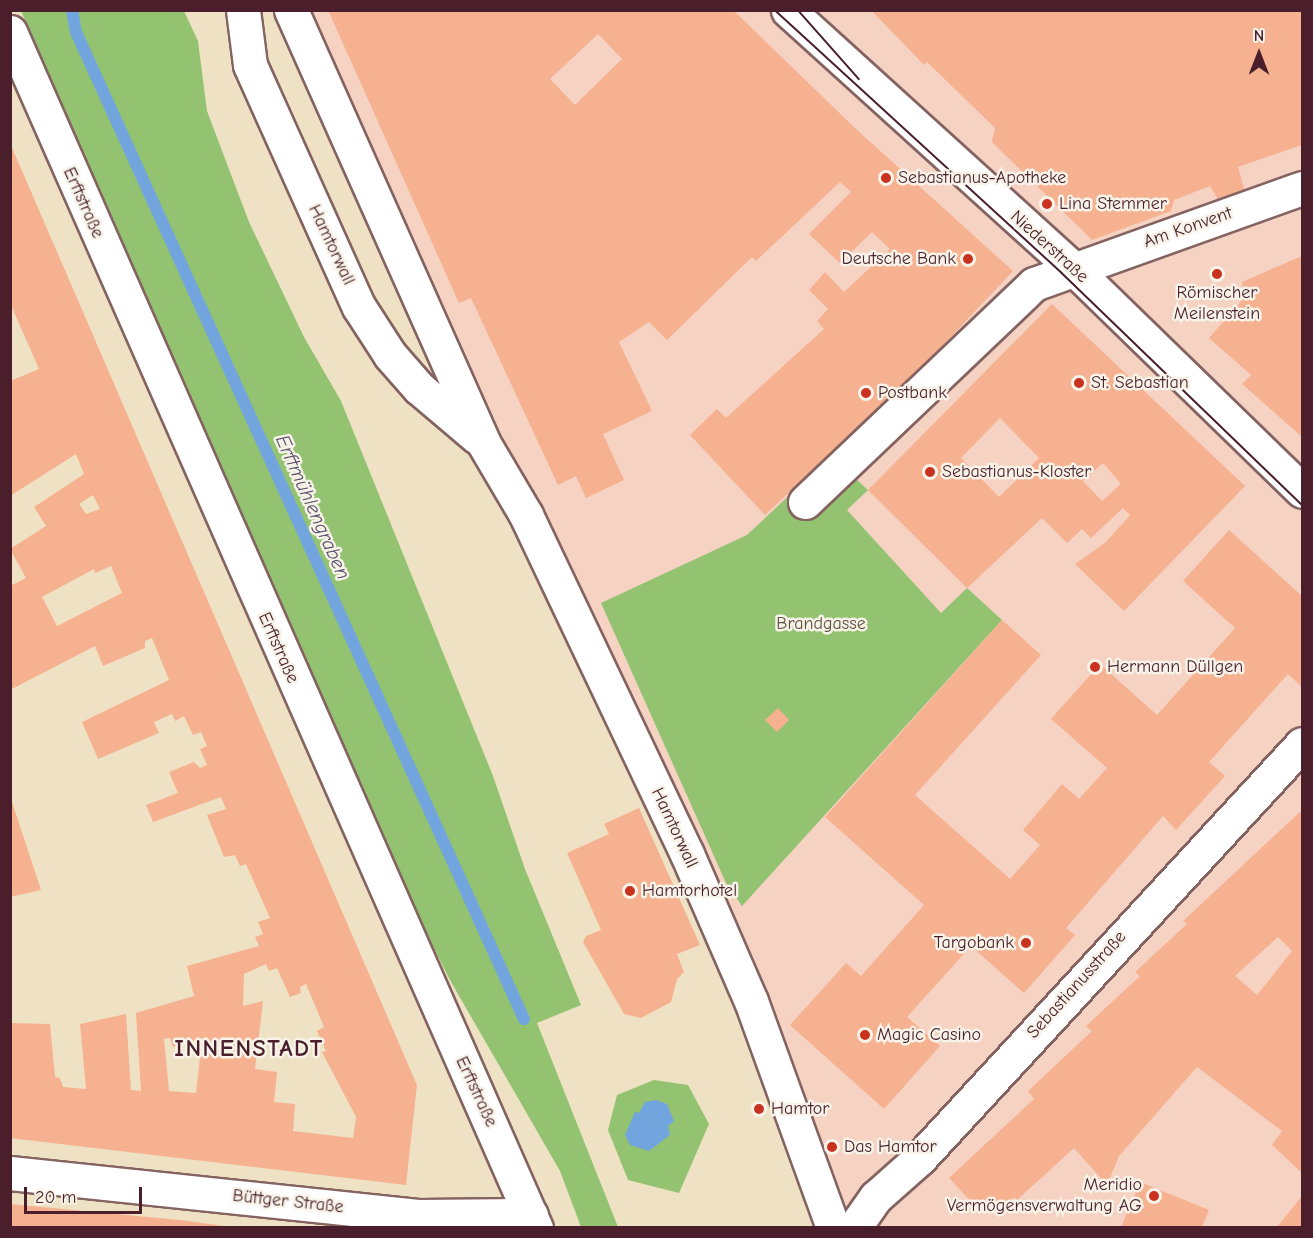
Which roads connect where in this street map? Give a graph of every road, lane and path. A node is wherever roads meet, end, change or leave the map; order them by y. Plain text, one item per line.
1 (243, 10) edge
2 (291, 10) edge
3 (788, 10) edge
4 (10, 32) edge
5 (17, 58) edge
6 (1302, 188) edge
7 (1074, 268) junction
8 (483, 442) junction
9 (1302, 491) edge
10 (805, 502) dead end
11 (1302, 744) edge
12 (10, 1173) edge
13 (533, 1221) edge
14 (833, 1227) edge
15 (854, 1227) edge

1 - 8 street, Hamtorwall
2 - 8 street, Hamtorwall
3 - 7 street, Niederstraße
4 - 5 street, Erftstraße
5 - 13 street, Erftstraße
6 - 7 street, Am Konvent
7 - 9 street, Niederstraße
7 - 10 street, Am Konvent
8 - 14 street, Hamtorwall
11 - 15 street, Sebastianusstraße
12 - 13 street, Büttger Straße

